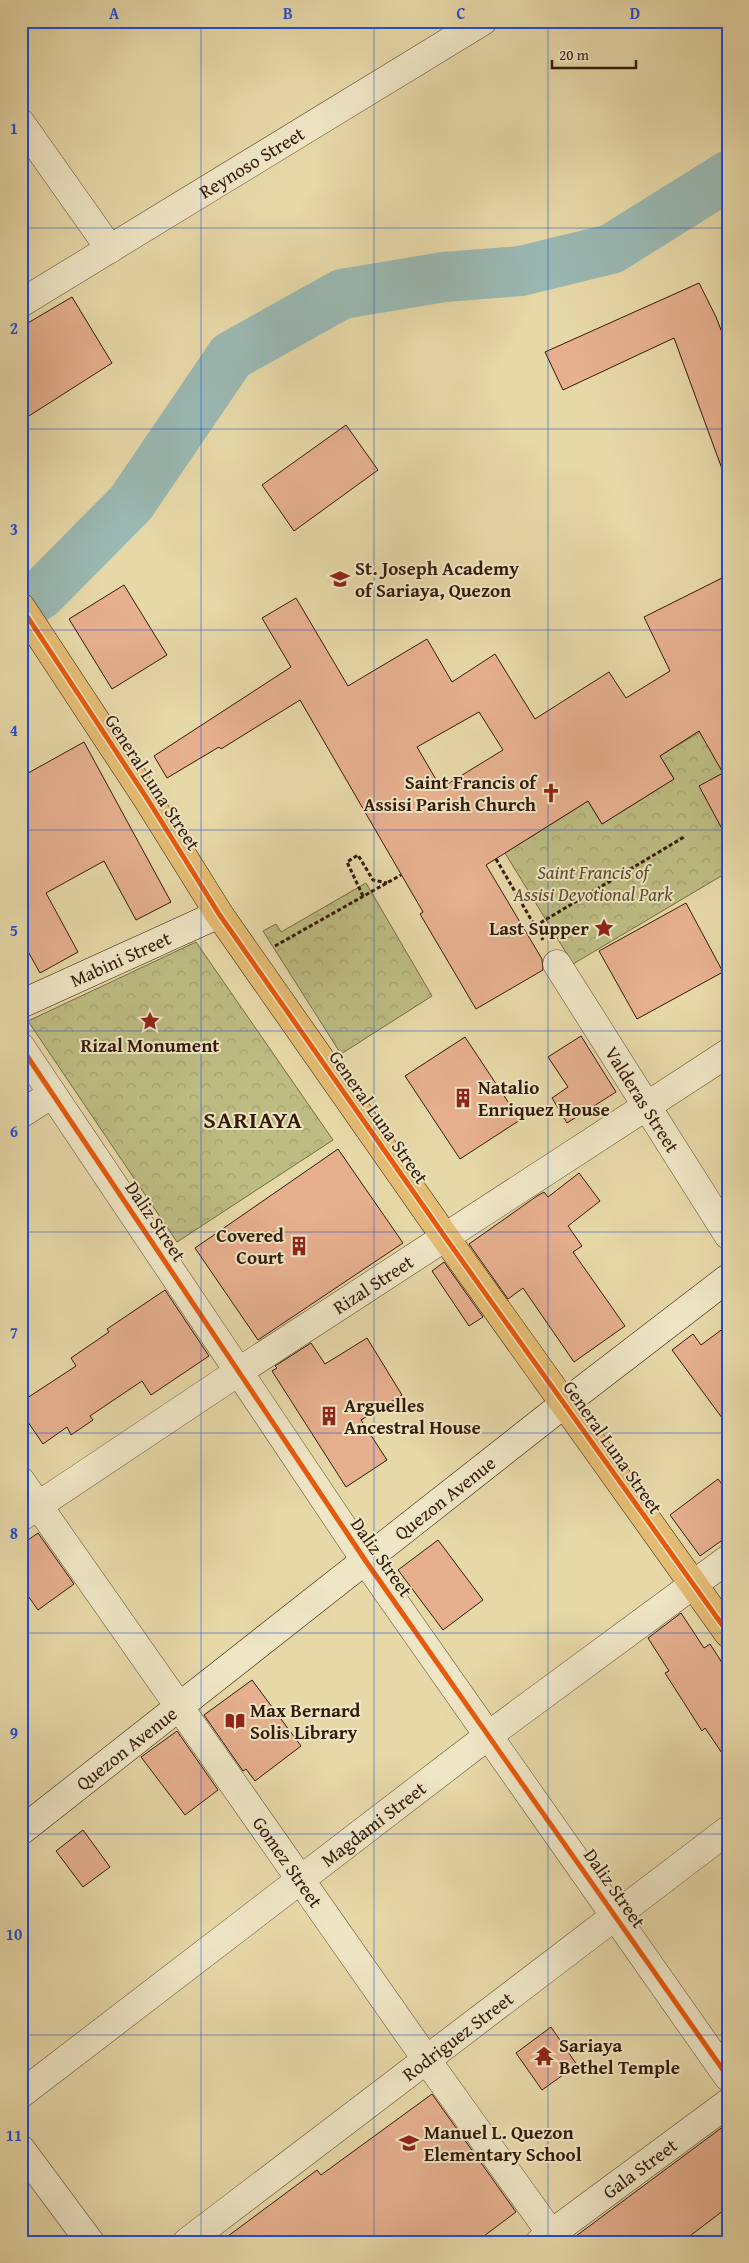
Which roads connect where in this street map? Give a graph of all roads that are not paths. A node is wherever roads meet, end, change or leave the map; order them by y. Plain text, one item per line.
1 (483, 21) edge
2 (21, 122) edge
3 (110, 249) junction
4 (21, 303) edge
5 (21, 607) edge
6 (219, 914) junction
7 (557, 964) road end
8 (21, 1004) edge
9 (21, 1048) edge
10 (728, 1053) edge
11 (52, 1094) junction
12 (647, 1107) junction
13 (21, 1114) edge
14 (728, 1235) edge
15 (445, 1237) junction
16 (728, 1278) edge
17 (238, 1372) junction
18 (564, 1404) junction
19 (21, 1481) edge
20 (30, 1511) edge
21 (728, 1559) edge
22 (365, 1560) junction
23 (693, 1585) junction
24 (728, 1633) edge
25 (179, 1707) junction
26 (489, 1735) junction
27 (728, 1830) edge
28 (21, 1831) edge
29 (301, 1880) junction
30 (615, 1915) junction
31 (426, 2059) junction
32 (728, 2077) edge
33 (21, 2094) edge
34 (728, 2103) edge
35 (21, 2149) edge
36 (550, 2239) edge
37 (90, 2242) edge
38 (187, 2242) edge

1 - 3 street, Reynoso Street
2 - 3 street
3 - 4 street, Reynoso Street
5 - 6 main road, General Luna Street
6 - 8 street, Mabini Street
6 - 15 main road, General Luna Street
7 - 12 street, Valderas Street
9 - 11 street, Daliz Street
10 - 12 street, Rizal Street
11 - 13 street
11 - 17 street, Daliz Street
12 - 14 street, Valderas Street
12 - 15 street, Rizal Street
15 - 17 street, Rizal Street
15 - 18 main road, General Luna Street
16 - 18 street, Quezon Avenue
17 - 20 street, Rizal Street
17 - 22 street, Daliz Street
18 - 22 street, Quezon Avenue
18 - 23 main road, General Luna Street
19 - 20 street, Gomez Street
20 - 25 street, Gomez Street
21 - 23 street, Magdami Street
22 - 25 street, Quezon Avenue
22 - 26 street, Daliz Street
23 - 24 main road, General Luna Street
23 - 26 street, Magdami Street
25 - 28 street, Quezon Avenue
25 - 29 street, Gomez Street
26 - 29 street, Magdami Street
26 - 30 street, Daliz Street
27 - 30 street, Rodriguez Street
29 - 31 street, Gomez Street
29 - 33 street, Magdami Street
30 - 31 street, Rodriguez Street
30 - 32 street, Daliz Street
31 - 36 street, Gomez Street
31 - 38 street, Rodriguez Street
34 - 36 street, Gala Street
35 - 37 street

